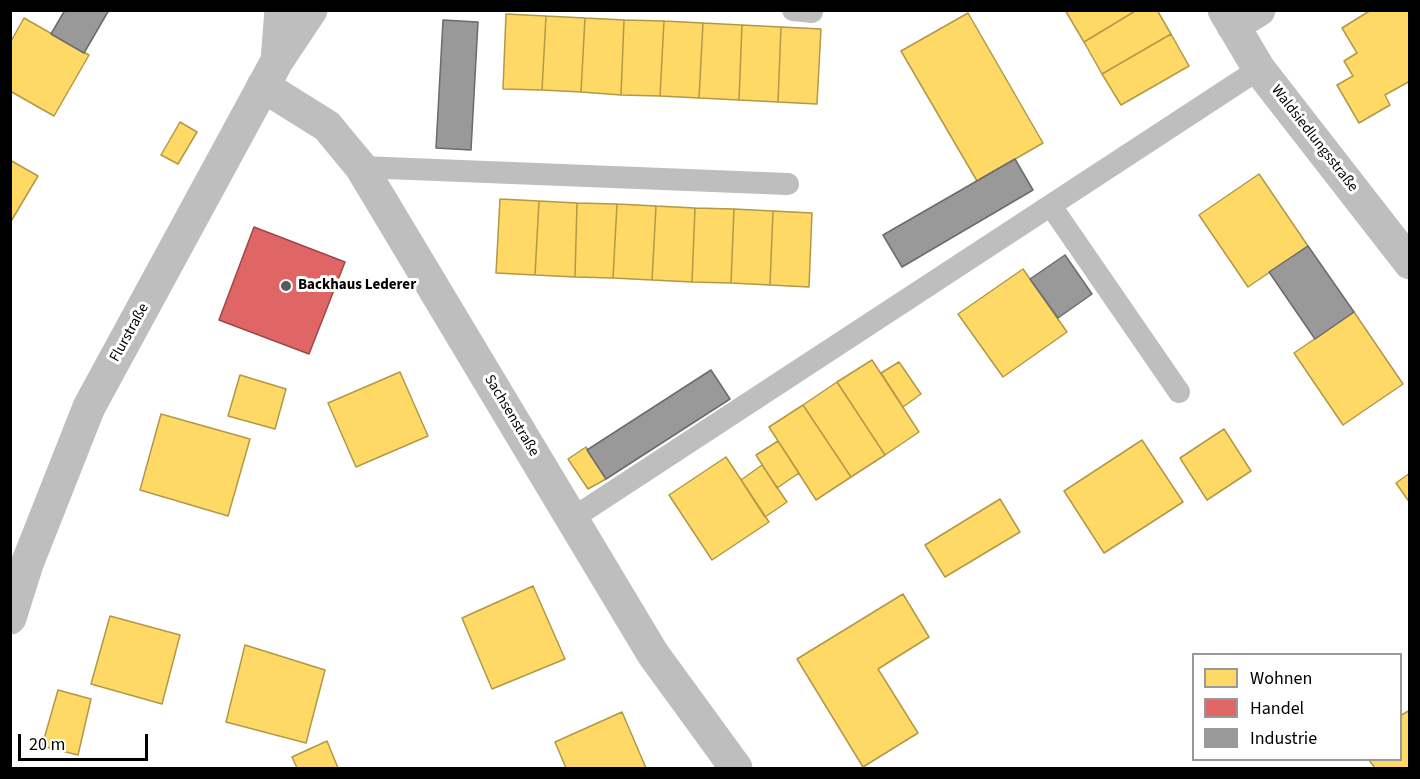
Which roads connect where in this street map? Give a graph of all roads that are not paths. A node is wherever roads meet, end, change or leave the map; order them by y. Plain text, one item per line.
1 (281, 10) edge
2 (311, 10) edge
3 (1238, 16) edge
4 (1259, 69) junction
5 (270, 73) junction
6 (361, 167) junction
7 (788, 184) dead end
8 (1051, 206) junction
9 (1406, 251) edge
10 (1179, 392) dead end
11 (573, 518) junction
12 (10, 618) edge
13 (736, 768) edge

1 - 5 street, Flurstraße
2 - 5 street, Flurstraße
3 - 4 street, Waldsiedlungsstraße
4 - 8 lane
4 - 9 street, Waldsiedlungsstraße
5 - 6 street, Sachsenstraße
5 - 12 street, Flurstraße
6 - 7 lane
6 - 11 street, Sachsenstraße
8 - 10 lane
8 - 11 lane
11 - 13 street, Sachsenstraße

